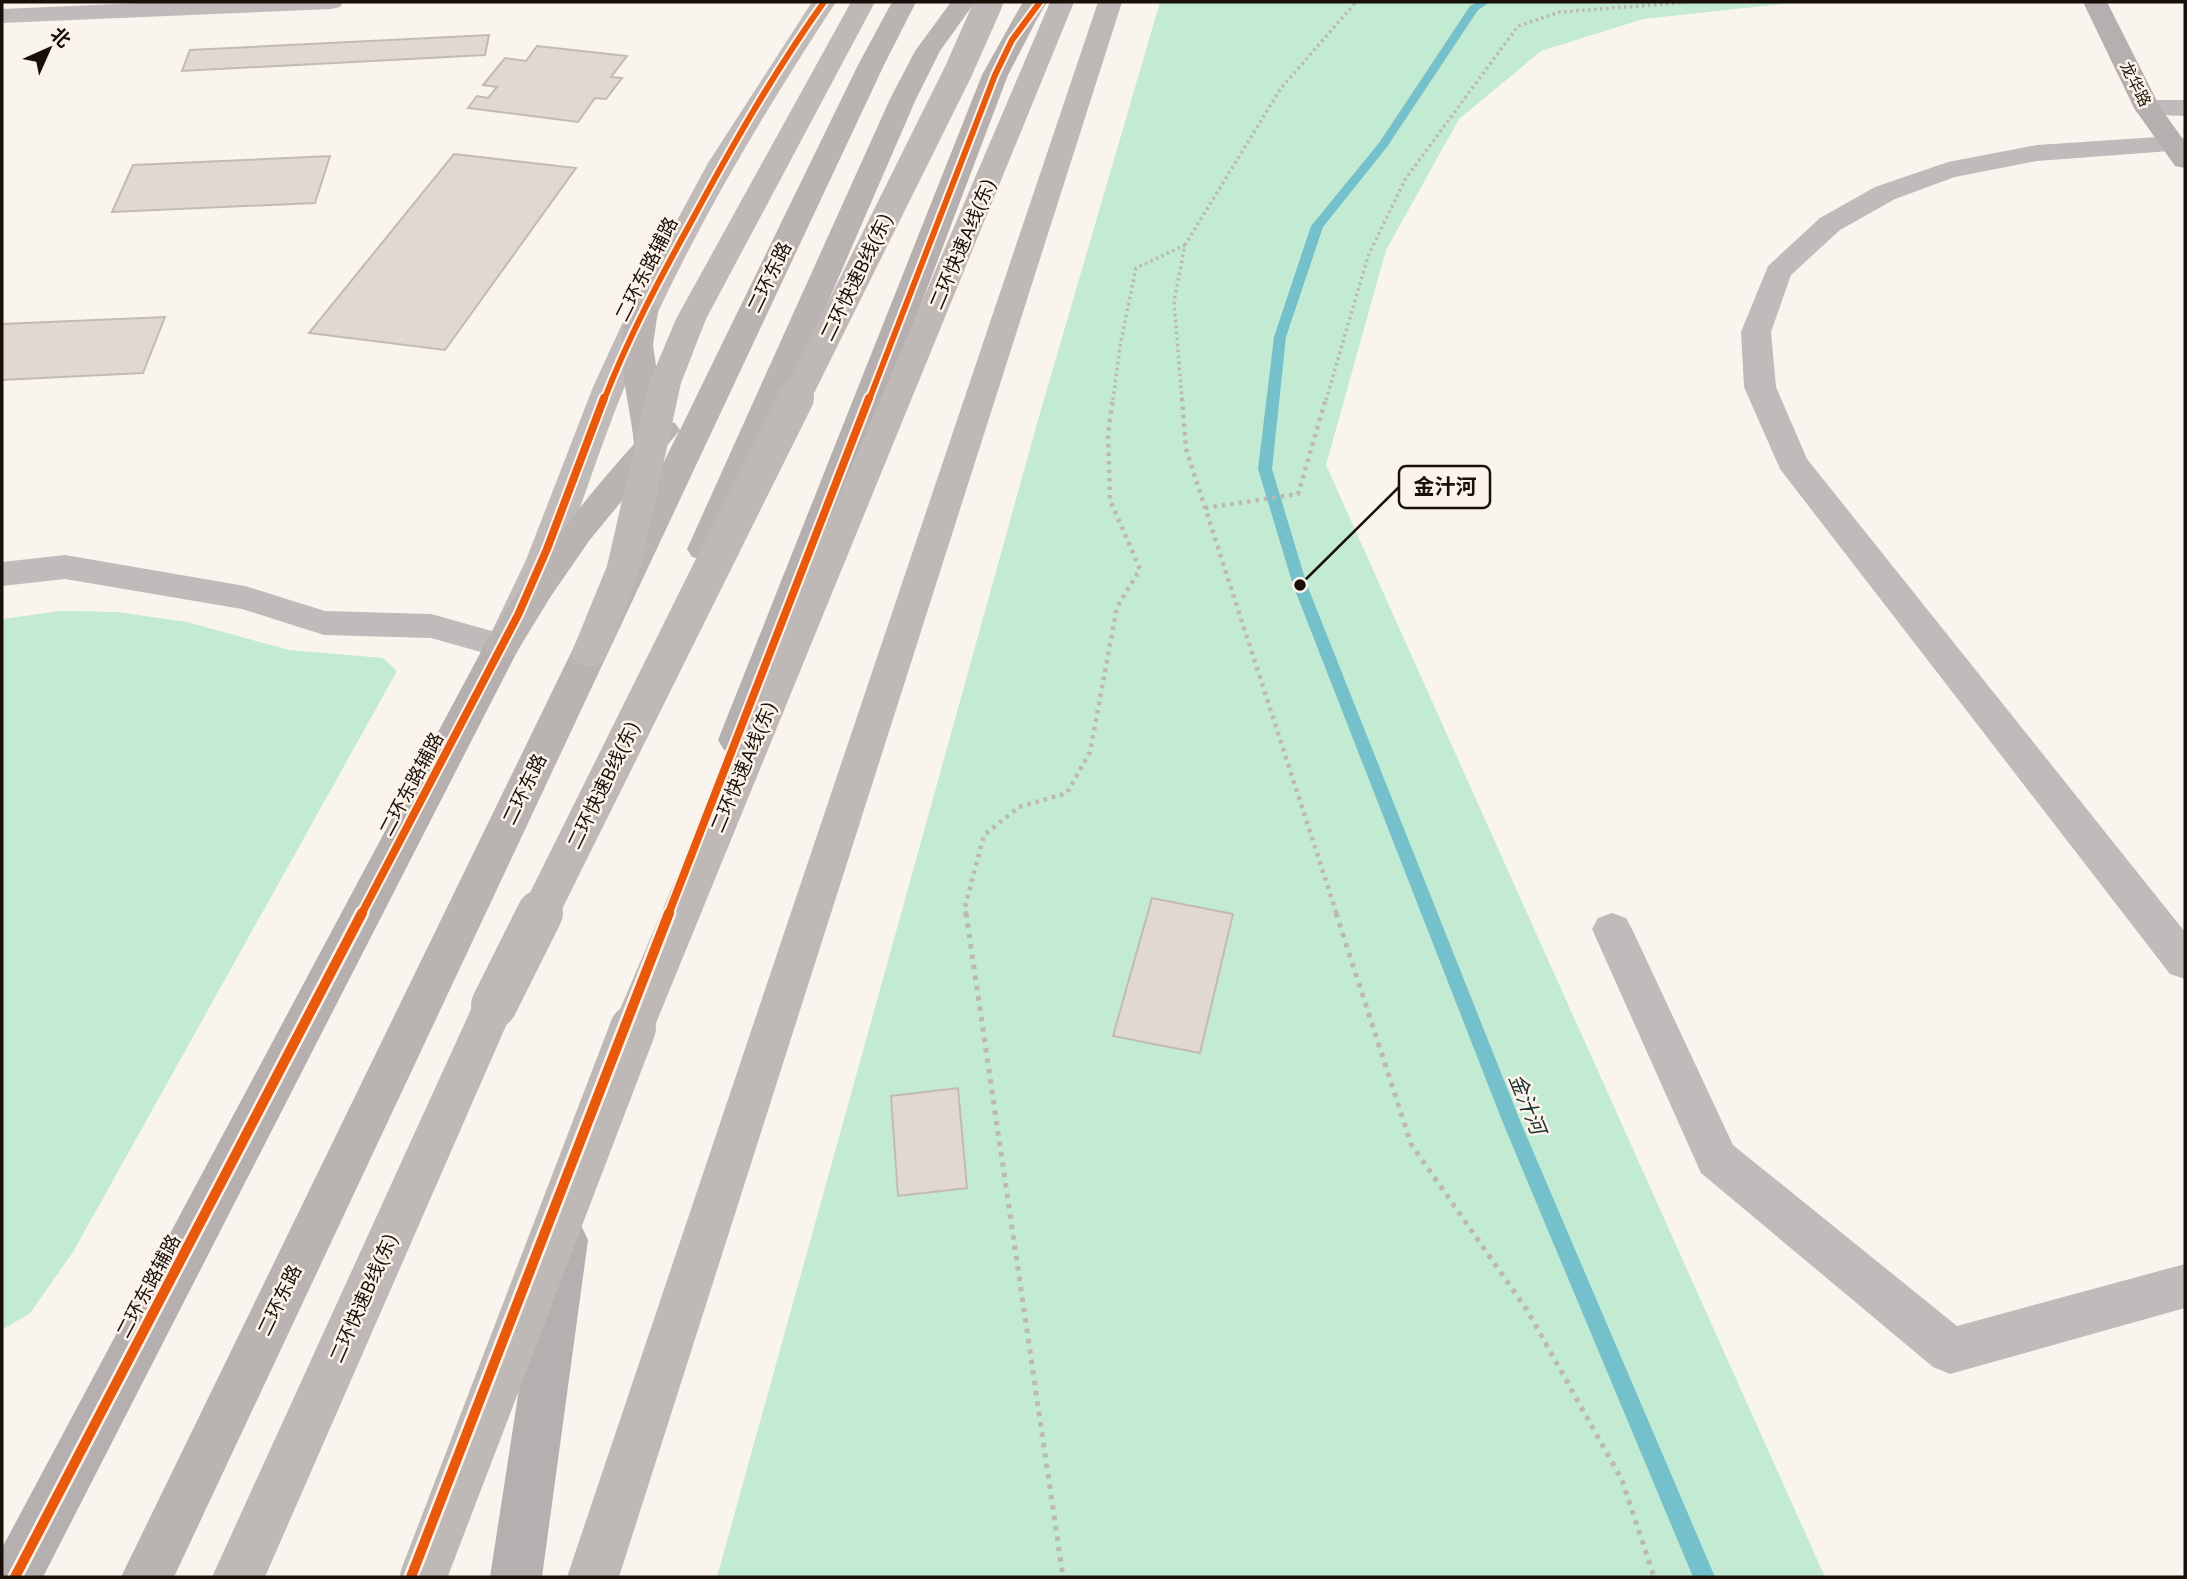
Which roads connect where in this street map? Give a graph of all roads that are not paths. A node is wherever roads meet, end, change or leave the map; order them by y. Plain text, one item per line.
1 (331, 2) edge
2 (824, 2) edge
3 (863, 2) edge
4 (904, 2) edge
5 (963, 2) edge
6 (989, 2) edge
7 (1110, 2) edge
8 (2095, 2) edge
9 (229, 4) edge
10 (1040, 7) edge
11 (2, 16) edge
12 (2147, 108) junction
13 (2185, 108) edge
14 (2179, 152) edge
15 (643, 311) junction
16 (745, 327) junction
17 (650, 446) junction
18 (2, 574) edge
19 (502, 646) junction
20 (589, 654) junction
21 (1612, 929) dead end
22 (2185, 962) edge
23 (587, 1125) junction
24 (2185, 1286) edge
25 (15, 1577) edge
26 (147, 1577) edge
27 (238, 1577) edge
28 (246, 1577) edge
29 (411, 1577) edge
30 (422, 1577) edge
31 (516, 1577) edge
32 (593, 1577) edge

1 - 9 street
2 - 15 street, 二环东路辅路
3 - 17 highway
4 - 16 main road, 二环东路
5 - 28 main road, bridge
6 - 27 highway, 二环快速B线(东), bridge
7 - 32 highway
8 - 12 street, 龙华路
9 - 11 street
10 - 23 street
10 - 30 highway, 二环快速A线(东), bridge
12 - 13 street
12 - 14 street, 龙华路
14 - 22 street
15 - 17 main road
15 - 19 street, 二环东路辅路
16 - 17 main road
16 - 20 main road, 二环东路
17 - 19 main road
17 - 20 highway
18 - 19 street
19 - 25 street, 二环东路辅路
20 - 26 main road, 二环东路
21 - 24 street
23 - 29 street
23 - 31 street

